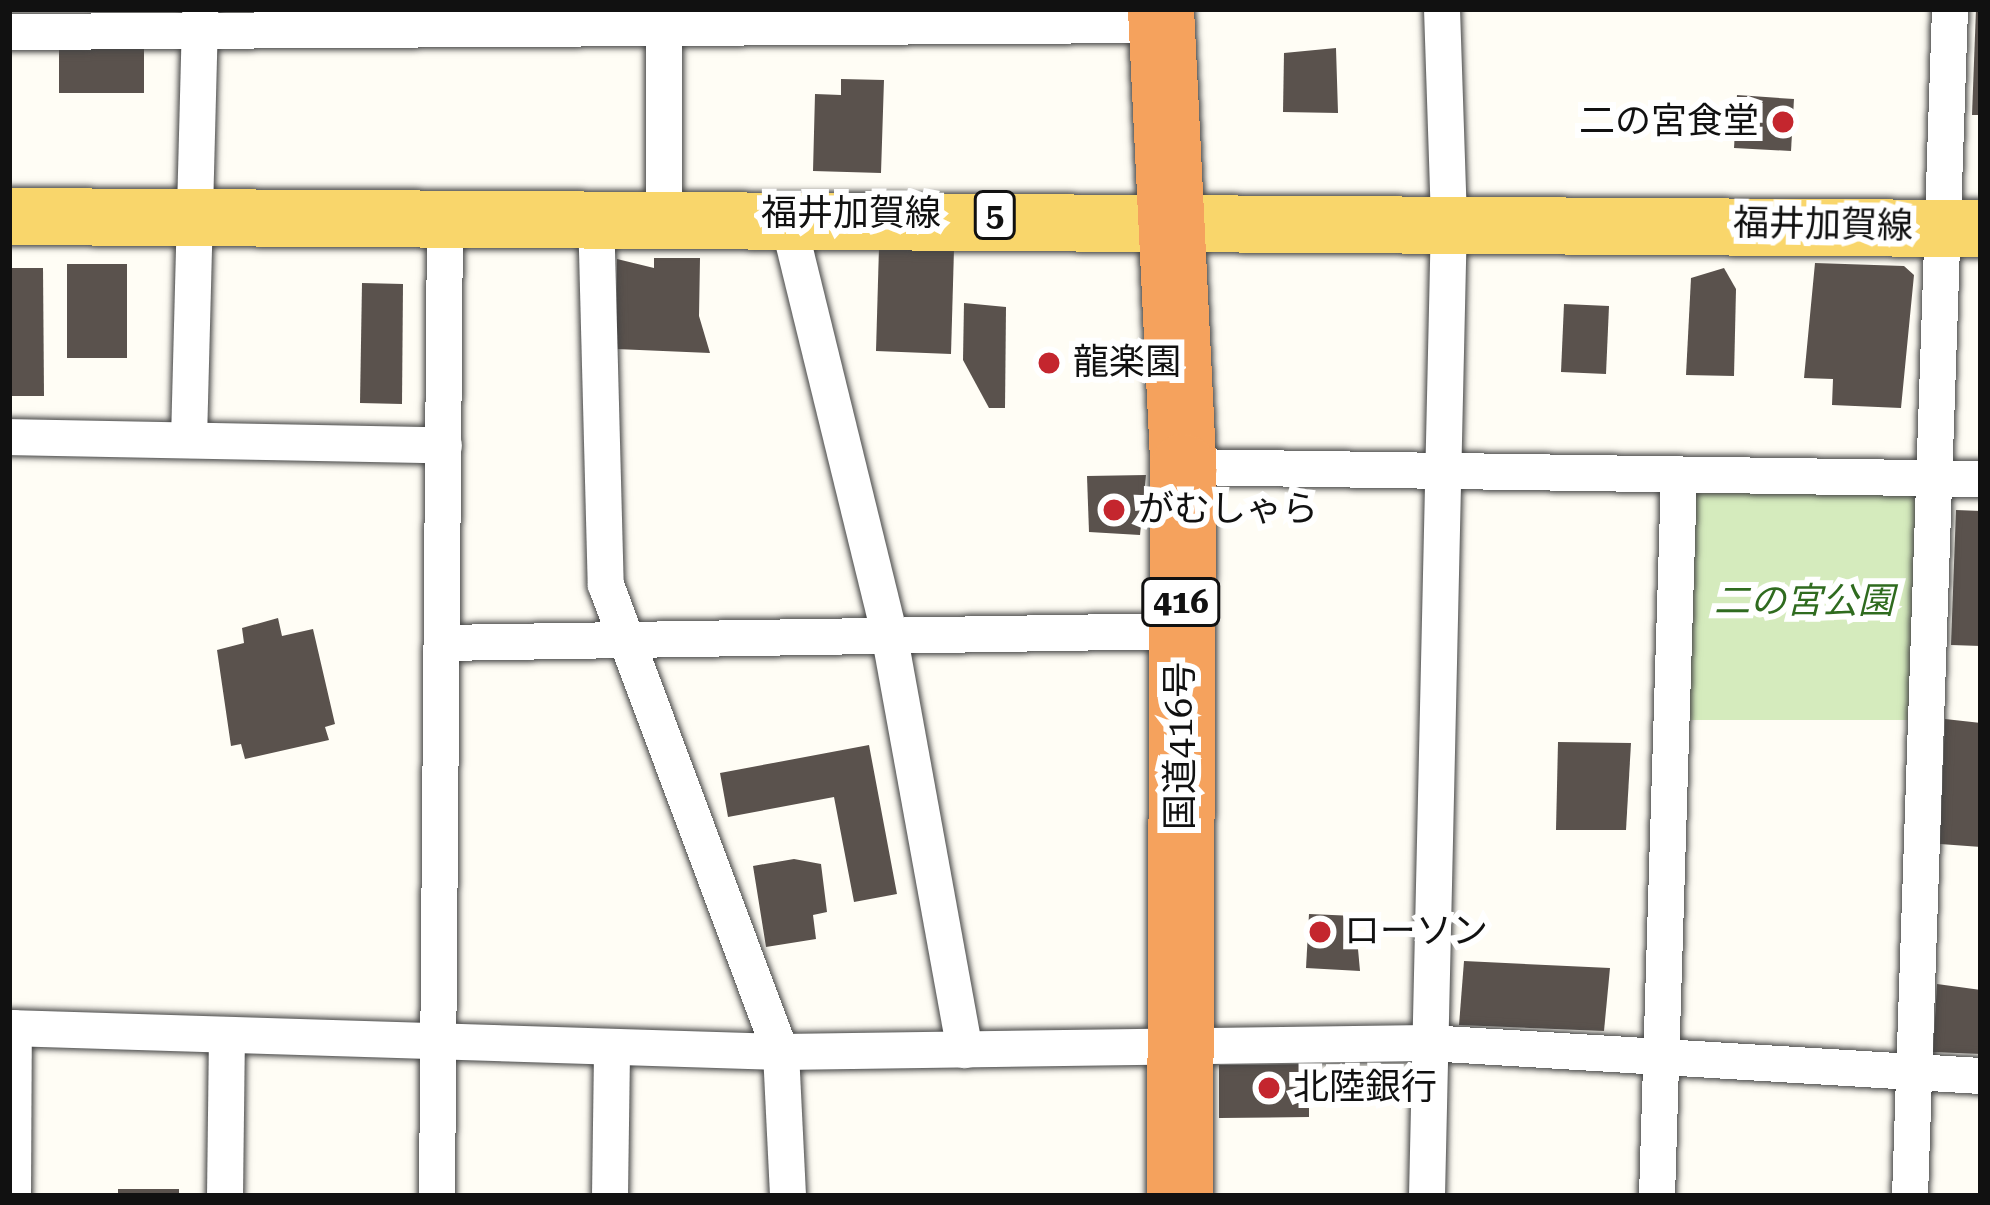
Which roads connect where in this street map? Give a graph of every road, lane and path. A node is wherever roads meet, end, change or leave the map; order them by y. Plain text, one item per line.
1 (1442, 9) edge
2 (1950, 9) edge
3 (1162, 17) edge
4 (664, 18) edge
5 (200, 19) edge
6 (9, 32) edge
7 (596, 213) junction
8 (664, 213) junction
9 (786, 213) junction
10 (445, 214) junction
11 (193, 215) junction
12 (9, 216) edge
13 (1176, 217) junction
14 (1449, 220) junction
15 (1962, 227) edge
16 (9, 437) edge
17 (189, 440) junction
18 (444, 445) junction
19 (1183, 467) junction
20 (1445, 473) junction
21 (1679, 476) junction
22 (1935, 478) junction
23 (1981, 479) edge
24 (1181, 631) junction
25 (889, 633) junction
26 (626, 638) junction
27 (442, 643) junction
28 (11, 1028) edge
29 (227, 1035) junction
30 (1182, 1042) junction
31 (438, 1043) junction
32 (1427, 1043) junction
33 (612, 1047) junction
34 (965, 1050) junction
35 (1663, 1050) junction
36 (781, 1052) junction
37 (1914, 1074) junction
38 (1981, 1076) edge
39 (13, 1196) edge
40 (225, 1196) edge
41 (436, 1196) edge
42 (610, 1196) edge
43 (788, 1196) edge
44 (1180, 1196) edge
45 (1427, 1196) edge
46 (1657, 1196) edge
47 (1910, 1196) edge

1 - 14 street
2 - 15 street
3 - 4 street
3 - 13 highway, 国道416号 / 416
4 - 5 street
4 - 8 street
5 - 6 street
5 - 11 street
7 - 8 main road, 福井加賀線 / 5
7 - 10 main road, 福井加賀線 / 5
7 - 26 street
8 - 9 main road, 福井加賀線 / 5
9 - 13 main road, 福井加賀線 / 5
9 - 25 street
10 - 11 main road, 福井加賀線 / 5
10 - 18 street
11 - 12 main road, 福井加賀線 / 5
11 - 17 street
13 - 14 main road, 福井加賀線 / 5
13 - 19 highway, 国道416号 / 416
14 - 15 main road, 福井加賀線 / 5
14 - 20 street
15 - 22 street
16 - 17 street
17 - 18 street
18 - 27 street
19 - 20 street
19 - 24 highway, 国道416号 / 416
20 - 21 street
20 - 32 street
21 - 22 street
21 - 35 street
22 - 23 street
22 - 37 street
24 - 25 street
24 - 30 highway, 国道416号 / 416
25 - 26 street
25 - 34 street
26 - 27 street
26 - 36 street
27 - 31 street
28 - 29 street
28 - 39 street
29 - 31 street
29 - 40 street
30 - 32 street
30 - 34 street
30 - 44 highway, 国道416号 / 416
31 - 33 street
31 - 41 street
32 - 35 street
32 - 45 street
33 - 36 street
33 - 42 street
34 - 36 street
35 - 37 street
35 - 46 street
36 - 43 street
37 - 38 street
37 - 47 street

